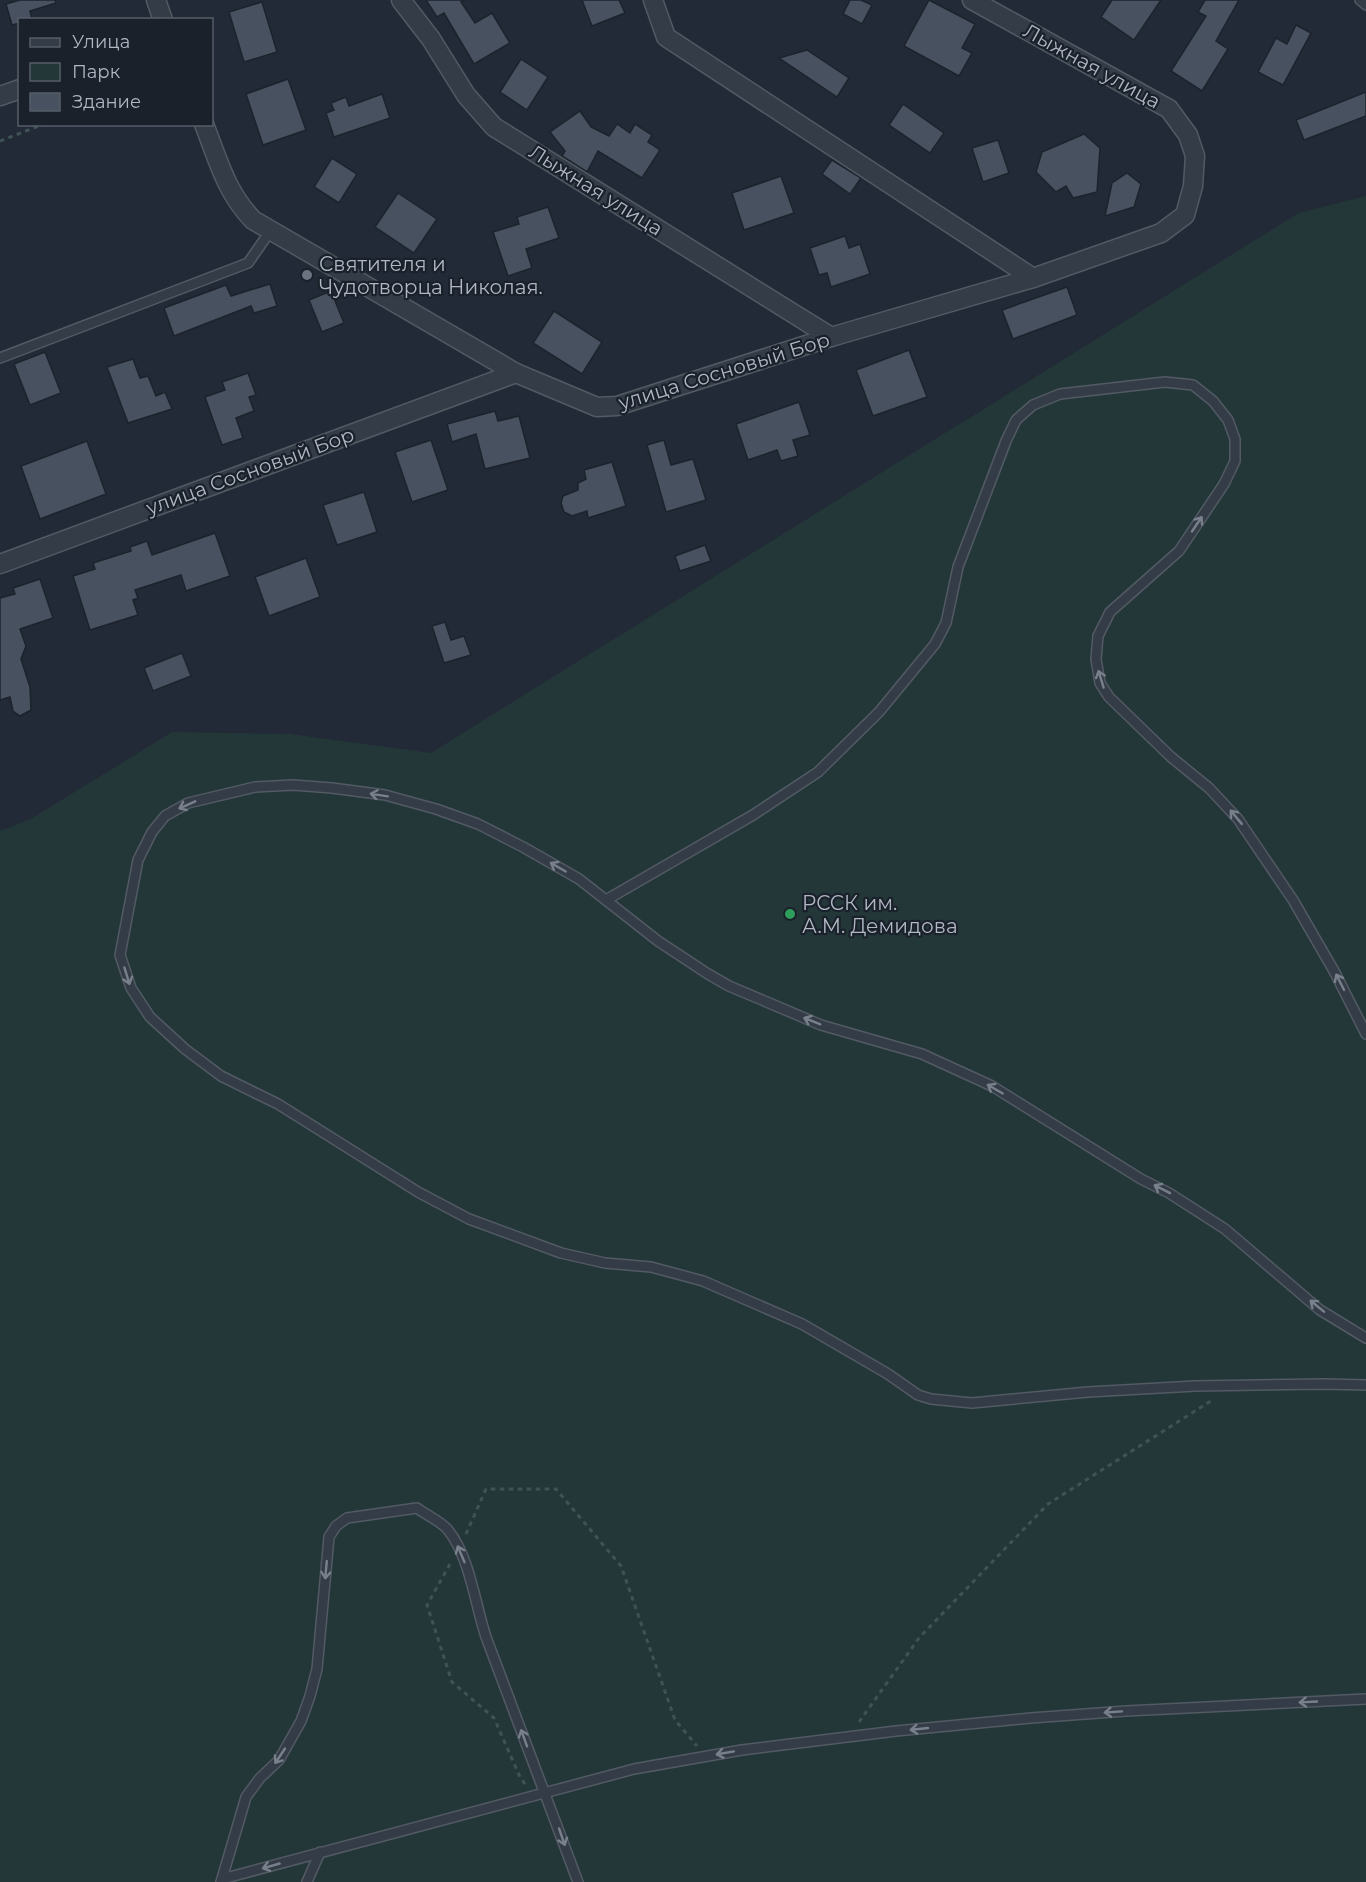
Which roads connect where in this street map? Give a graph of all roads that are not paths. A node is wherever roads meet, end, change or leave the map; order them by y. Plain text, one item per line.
1 (156, 0) edge
2 (401, 0) edge
3 (653, 0) edge
4 (972, 0) edge
5 (1360, 0) edge
6 (1366, 5) edge
7 (162, 18) edge
8 (18, 90) edge
9 (0, 96) edge
10 (205, 126) edge
11 (1193, 186) joint
12 (271, 230) junction
13 (1033, 278) junction
14 (831, 337) junction
15 (0, 358) edge
16 (516, 373) junction
17 (0, 564) edge
18 (606, 900) junction
19 (1366, 1034) edge
20 (1366, 1338) edge
21 (1366, 1385) edge
22 (1366, 1699) edge
23 (544, 1793) junction
24 (320, 1852) junction
25 (221, 1881) edge
26 (308, 1882) edge
27 (578, 1882) edge

1 - 7 street
2 - 14 street, Лыжная улица
3 - 13 street
4 - 11 street, Лыжная улица
5 - 6 lane
8 - 9 street
10 - 12 street
11 - 13 street, улица Сосновый Бор
12 - 15 lane
12 - 16 street
13 - 14 street, улица Сосновый Бор
14 - 16 street, улица Сосновый Бор
16 - 17 street, улица Сосновый Бор
19 -> 18 lane
20 -> 18 lane
18 -> 21 lane
22 -> 23 lane
23 - 24 lane
23 -> 25 lane
23 -> 27 lane
24 -> 25 lane
24 - 26 lane

